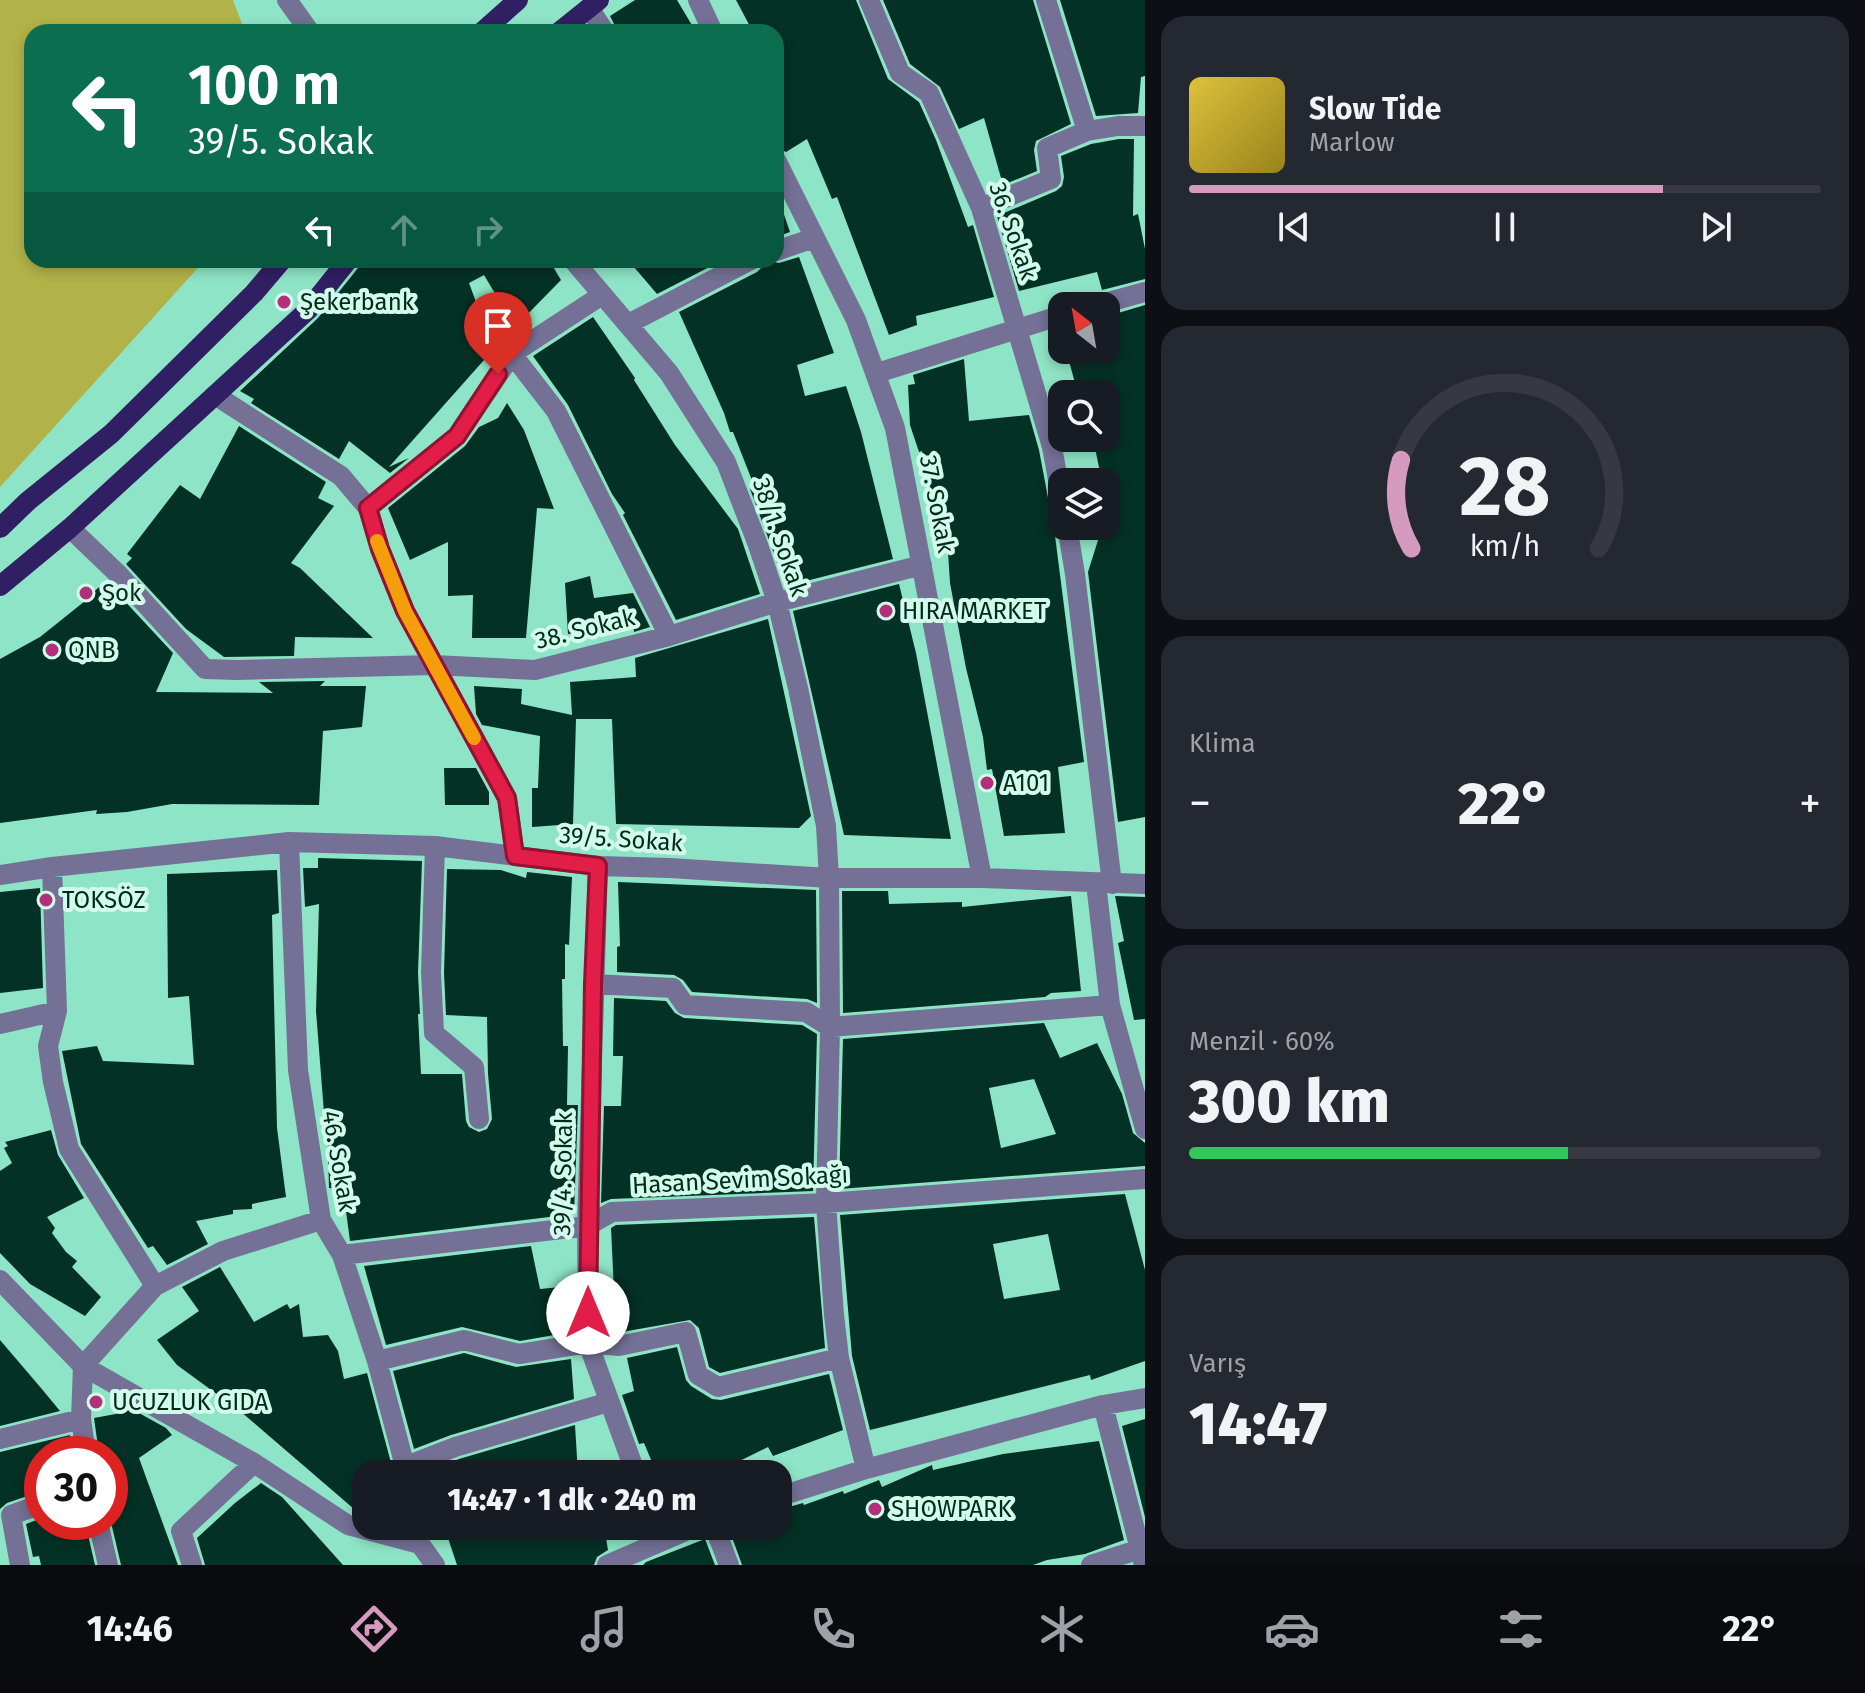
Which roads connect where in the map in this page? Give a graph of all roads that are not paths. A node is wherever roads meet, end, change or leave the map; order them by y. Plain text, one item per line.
1 (287, 0) edge
2 (518, 0) edge
3 (698, 0) edge
4 (869, 0) edge
5 (1046, 0) edge
6 (594, 4) edge
7 (304, 24) edge
8 (491, 24) edge
9 (569, 24) edge
10 (602, 24) edge
11 (709, 24) edge
12 (1145, 126) edge
13 (1087, 131) junction
14 (784, 176) edge
15 (981, 208) junction
16 (814, 238) junction
17 (784, 248) edge
18 (275, 268) edge
19 (342, 268) edge
20 (580, 268) edge
21 (731, 268) edge
22 (1145, 292) edge
23 (602, 295) junction
24 (1120, 299) edge
25 (1048, 319) edge
26 (628, 324) junction
27 (1017, 328) junction
28 (512, 354) junction
29 (877, 373) junction
30 (215, 395) junction
31 (1056, 468) edge
32 (368, 508) junction
33 (0, 528) edge
34 (70, 528) junction
35 (1069, 540) edge
36 (922, 565) junction
37 (0, 586) edge
38 (777, 602) junction
39 (669, 636) junction
40 (434, 665) junction
41 (289, 842) junction
42 (435, 846) junction
43 (515, 856) junction
44 (598, 866) junction
45 (52, 867) junction
46 (0, 875) edge
47 (829, 878) junction
48 (982, 878) junction
49 (1104, 884) junction
50 (1145, 884) edge
51 (593, 984) junction
52 (1110, 1005) junction
53 (57, 1011) junction
54 (0, 1024) edge
55 (830, 1027) junction
56 (479, 1119) dead end
57 (1145, 1129) edge
58 (1145, 1179) edge
59 (826, 1203) junction
60 (321, 1220) junction
61 (587, 1226) junction
62 (342, 1255) junction
63 (0, 1280) edge
64 (155, 1286) junction
65 (588, 1343) junction
66 (839, 1358) junction
67 (377, 1361) junction
68 (83, 1366) junction
69 (1145, 1398) edge
70 (609, 1402) junction
71 (1103, 1405) junction
72 (81, 1419) junction
73 (83, 1436) edge
74 (0, 1439) edge
75 (403, 1460) edge
76 (427, 1460) edge
77 (631, 1460) edge
78 (254, 1463) junction
79 (866, 1469) junction
80 (792, 1493) edge
81 (24, 1510) edge
82 (352, 1526) edge
83 (102, 1540) edge
84 (421, 1540) edge
85 (648, 1540) edge
86 (719, 1540) edge
87 (1142, 1557) edge
88 (20, 1565) edge
89 (108, 1565) edge
90 (192, 1565) edge
91 (435, 1565) edge
92 (607, 1565) edge
93 (729, 1565) edge
94 (1091, 1565) edge

1 - 7 street
2 - 8 main road
3 - 11 street
4 - 15 street, 36. Sokak
5 - 13 street
6 - 9 main road
6 - 10 street
12 - 13 street
13 - 15 street
14 - 16 street, 37. Sokak
15 - 27 street, 36. Sokak
16 - 17 street
16 - 29 street, 37. Sokak
18 - 33 main road
19 - 30 main road
20 - 23 street, 38/1. Sokak
21 - 26 street
22 - 24 street
23 - 26 street, 38/1. Sokak
23 - 28 street
25 - 27 street
26 - 38 street, 38/1. Sokak
27 - 29 street
27 - 31 street, 36. Sokak
28 - 32 street
28 - 39 street
29 - 36 street, 37. Sokak
30 - 32 street
30 - 34 main road
32 - 40 street
34 - 37 main road
34 - 40 street, 38. Sokak
35 - 49 street
36 - 38 street, 38. Sokak
36 - 48 street, 37. Sokak
38 - 39 street, 38. Sokak
38 - 47 street, 38/1. Sokak
39 - 40 street, 38. Sokak
40 - 43 street
41 - 42 street, 39/5. Sokak
41 - 45 street, 39/5. Sokak
41 - 60 street, 46. Sokak
42 - 43 street, 39/5. Sokak
42 - 56 street
43 - 44 street, 39/5. Sokak
44 - 47 street, 39/5. Sokak
44 - 51 street, 39/4. Sokak
45 - 46 street, 39/5. Sokak
45 - 53 street
47 - 48 street, 39/5. Sokak
47 - 55 street, 38/1. Sokak
48 - 49 street, 39/5. Sokak
49 - 50 street, 39/5. Sokak
49 - 52 street
51 - 55 street
51 - 61 street, 39/4. Sokak
52 - 55 street
52 - 57 street
53 - 54 street
53 - 64 street
55 - 59 street, 38/1. Sokak
58 - 59 street, Hasan Sevim Sokağı
59 - 61 street, Hasan Sevim Sokağı
59 - 66 street, 38/1. Sokak
60 - 62 street, 46. Sokak
60 - 64 street
61 - 62 street, Hasan Sevim Sokağı
61 - 65 street, 39/4. Sokak
62 - 67 street, 46. Sokak
63 - 68 street
64 - 68 street
65 - 66 street
65 - 67 street
65 - 70 street, 39/4. Sokak
66 - 79 street, 38/1. Sokak
67 - 75 street, 46. Sokak
68 - 72 street
68 - 78 street
69 - 71 street
70 - 76 street
70 - 77 street, 39/4. Sokak
71 - 79 street
71 - 87 street
72 - 73 street
72 - 74 street
78 - 82 street
78 - 90 street
79 - 80 street
81 - 88 street
83 - 89 street
84 - 91 street
85 - 92 street
86 - 93 street
87 - 94 street

